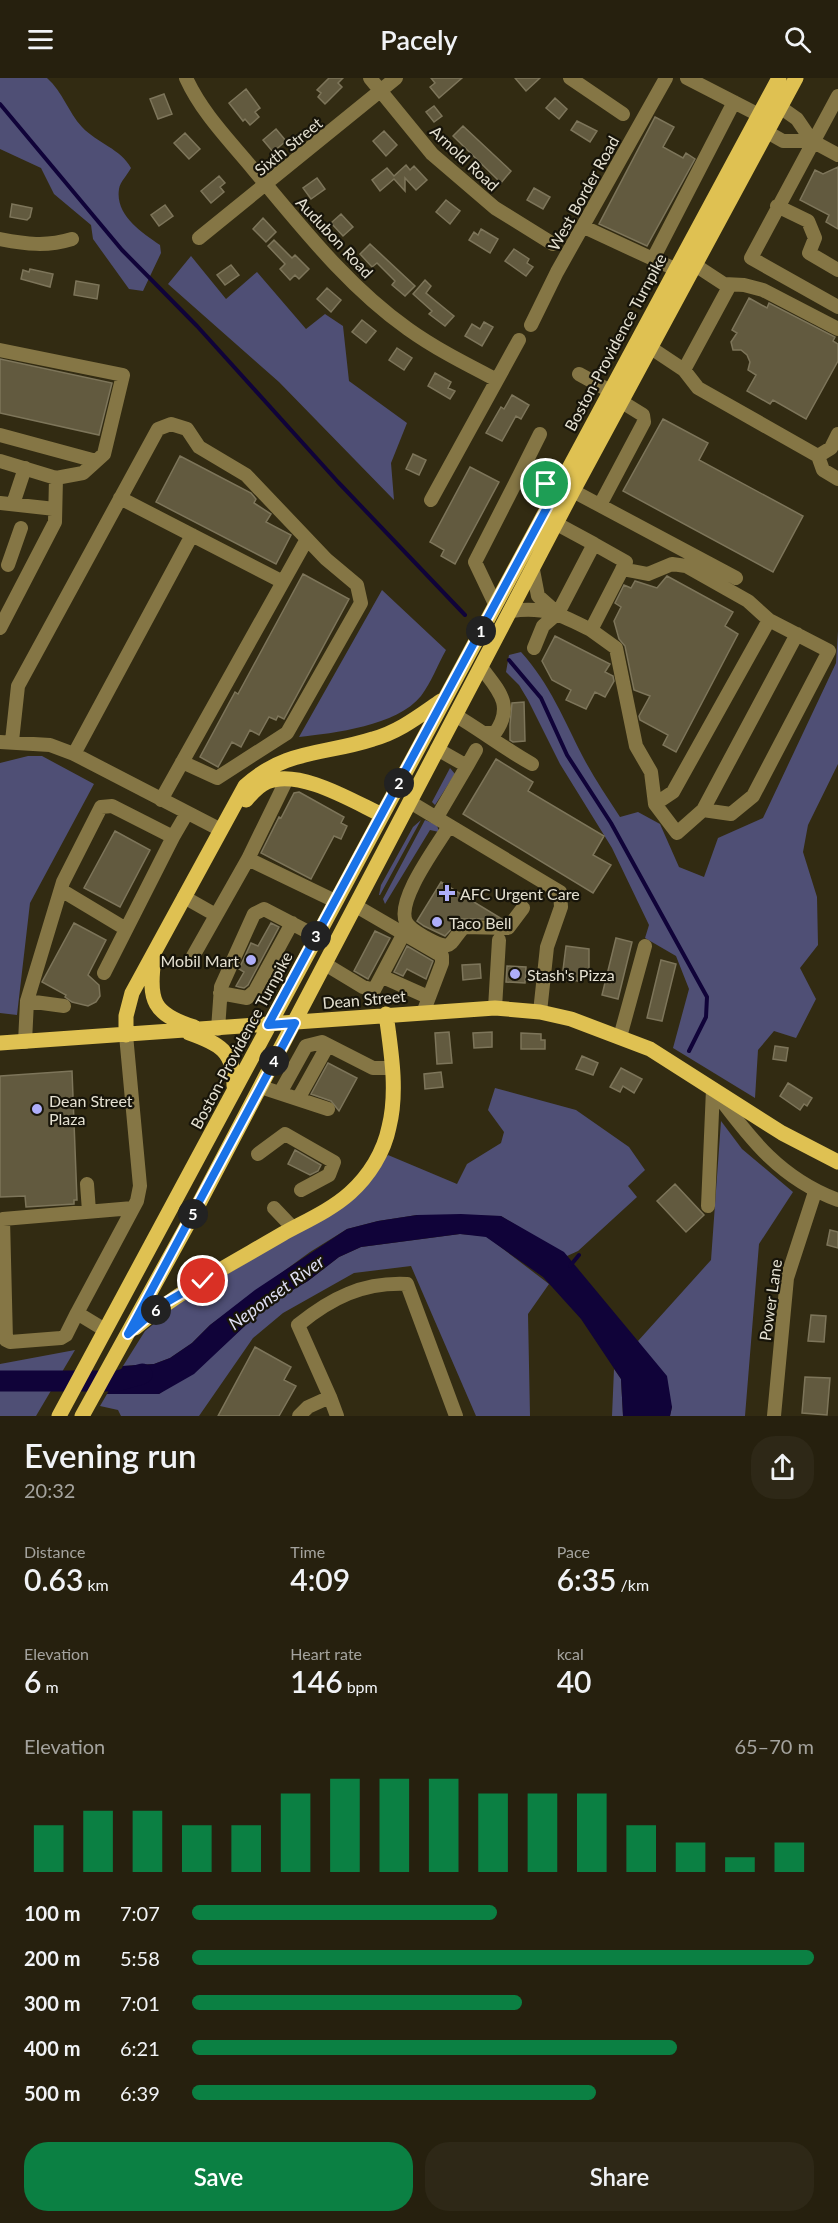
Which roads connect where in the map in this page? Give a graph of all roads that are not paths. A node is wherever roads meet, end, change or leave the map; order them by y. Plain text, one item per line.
1 (186, 78) edge
2 (370, 78) edge
3 (396, 78) edge
4 (570, 78) edge
5 (666, 78) edge
6 (687, 78) edge
7 (779, 78) edge
8 (796, 78) edge
9 (381, 91) junction
10 (838, 96) edge
11 (734, 102) junction
12 (780, 108) junction
13 (623, 114) dead end
14 (759, 115) junction
15 (767, 132) junction
16 (812, 141) junction
17 (838, 155) edge
18 (266, 185) junction
19 (777, 206) junction
20 (584, 226) junction
21 (199, 238) dead end
22 (0, 239) edge
23 (72, 239) dead end
24 (553, 244) dead end
25 (653, 259) junction
26 (695, 266) junction
27 (675, 269) junction
28 (838, 270) edge
29 (730, 285) junction
30 (838, 307) edge
31 (531, 325) dead end
32 (838, 329) edge
33 (519, 339) dead end
34 (651, 348) junction
35 (0, 350) edge
36 (684, 370) junction
37 (579, 374) dead end
38 (495, 379) junction
39 (610, 391) junction
40 (622, 402) junction
41 (540, 434) dead end
42 (838, 434) edge
43 (0, 435) edge
44 (818, 456) junction
45 (0, 460) edge
46 (96, 461) junction
47 (25, 468) junction
48 (521, 472) junction
49 (838, 479) edge
50 (56, 484) junction
51 (557, 489) junction
52 (573, 492) junction
53 (120, 498) junction
54 (431, 500) dead end
55 (7, 504) edge
56 (600, 505) junction
57 (55, 509) junction
58 (557, 524) junction
59 (21, 528) dead end
60 (192, 535) junction
61 (307, 539) junction
62 (594, 544) junction
63 (4, 564) edge
64 (622, 569) junction
65 (533, 570) junction
66 (31, 571) junction
67 (736, 578) dead end
68 (283, 582) junction
69 (495, 604) junction
70 (511, 611) junction
71 (558, 613) junction
72 (769, 620) junction
73 (1, 625) edge
74 (591, 630) junction
75 (797, 634) junction
76 (534, 648) dead end
77 (481, 667) junction
78 (444, 699) junction
79 (456, 715) junction
80 (484, 733) junction
81 (6, 742) edge
82 (437, 749) junction
83 (476, 750) dead end
84 (74, 754) junction
85 (182, 762) junction
86 (532, 764) dead end
87 (467, 766) junction
88 (288, 779) junction
89 (161, 800) junction
90 (410, 802) junction
91 (655, 804) junction
92 (703, 810) junction
93 (187, 813) junction
94 (382, 815) junction
95 (437, 817) junction
96 (449, 826) junction
97 (221, 830) junction
98 (172, 837) junction
99 (248, 859) junction
100 (60, 890) junction
101 (184, 897) junction
102 (335, 901) junction
103 (356, 906) junction
104 (523, 908) dead end
105 (214, 914) junction
106 (292, 923) junction
107 (126, 929) junction
108 (404, 933) junction
109 (316, 936) junction
110 (499, 940) dead end
111 (645, 946) dead end
112 (155, 950) junction
113 (192, 958) dead end
114 (325, 964) junction
115 (104, 973) dead end
116 (383, 977) junction
117 (220, 993) junction
118 (428, 997) junction
119 (27, 1001) junction
120 (64, 1006) dead end
121 (495, 1008) junction
122 (423, 1012) junction
123 (540, 1012) junction
124 (386, 1014) junction
125 (295, 1023) junction
126 (268, 1025) junction
127 (211, 1029) junction
128 (183, 1031) junction
129 (126, 1035) junction
130 (620, 1037) junction
131 (26, 1042) junction
132 (0, 1043) edge
133 (328, 1045) junction
134 (392, 1068) junction
135 (261, 1087) junction
136 (713, 1089) junction
137 (234, 1090) junction
138 (280, 1093) junction
139 (298, 1099) junction
140 (328, 1109) dead end
141 (258, 1154) dead end
142 (838, 1162) edge
143 (87, 1184) dead end
144 (301, 1190) dead end
145 (815, 1192) junction
146 (838, 1200) edge
147 (708, 1206) dead end
148 (133, 1208) junction
149 (274, 1208) dead end
150 (89, 1211) junction
151 (293, 1228) junction
152 (77, 1313) junction
153 (105, 1330) junction
154 (128, 1334) junction
155 (330, 1397) junction
156 (59, 1416) edge
157 (82, 1416) edge
158 (299, 1416) edge
159 (337, 1416) edge
160 (456, 1416) edge
161 (774, 1416) edge

1 - 18 street, Audubon Road
2 - 9 street, Arnold Road
3 - 9 street, Sixth Street
4 - 13 street
5 - 20 street, West Border Road
6 - 11 street
7 - 14 main road, Boston-Providence Turnpike
8 - 12 main road, Boston-Providence Turnpike
9 - 18 street, Sixth Street
9 - 24 street, Arnold Road
10 - 16 street
11 - 14 street
11 - 25 street
12 - 15 main road, Boston-Providence Turnpike
12 - 16 street
14 - 27 main road, Boston-Providence Turnpike
15 - 16 street
15 - 26 main road, Boston-Providence Turnpike
16 - 17 street
16 - 19 street
18 - 21 street, Sixth Street
18 - 38 street, Audubon Road
19 - 28 street
19 - 30 street
20 - 25 street
20 - 31 street, West Border Road
22 - 23 street
25 - 27 street
26 - 29 street
26 - 34 main road, Boston-Providence Turnpike
27 - 39 main road, Boston-Providence Turnpike
29 - 32 street
29 - 36 street
33 - 38 street
34 - 36 street
34 - 40 main road, Boston-Providence Turnpike
35 - 46 street
36 - 44 street
37 - 39 street
38 - 54 street
39 - 51 main road, Boston-Providence Turnpike
40 - 52 main road, Boston-Providence Turnpike
40 - 56 street
41 - 48 street
42 - 44 street
43 - 46 street
44 - 49 street
45 - 47 street
46 - 50 street
47 - 50 street
47 - 55 street
48 - 51 street
48 - 69 street
50 - 57 street
51 - 69 main road, Boston-Providence Turnpike
52 - 56 street
52 - 58 main road, Boston-Providence Turnpike
53 - 60 street
53 - 61 street
53 - 81 street
55 - 57 street
56 - 67 street
57 - 66 street
58 - 62 street
58 - 65 main road, Boston-Providence Turnpike
59 - 63 street
60 - 68 street
60 - 84 street
61 - 68 street
61 - 85 street
62 - 64 street
62 - 71 street
63 - 66 street
64 - 72 street
64 - 74 street
65 - 70 main road, Boston-Providence Turnpike
65 - 71 street
66 - 73 street
68 - 85 street
69 - 78 main road, Boston-Providence Turnpike
70 - 71 street
70 - 77 main road, Boston-Providence Turnpike
71 - 74 street
71 - 76 street
72 - 75 street
72 - 91 street
74 - 91 street
75 - 92 street
75 - 92 street
77 - 79 main road, Boston-Providence Turnpike
77 - 80 street
78 - 94 main road, Boston-Providence Turnpike
78 - 97 main road
79 - 80 street
79 - 82 main road, Boston-Providence Turnpike
80 - 86 street
81 - 84 street
82 - 87 street
82 - 90 main road, Boston-Providence Turnpike
83 - 87 street
84 - 89 street
85 - 89 street
87 - 95 street
88 - 94 main road
88 - 97 main road
88 - 99 street
89 - 93 street
90 - 95 street
90 - 103 main road, Boston-Providence Turnpike
91 - 92 street
93 - 97 street
93 - 98 street
94 - 102 main road, Boston-Providence Turnpike
95 - 96 street
96 - 104 street
96 - 123 street
97 - 101 main road
98 - 100 street
98 - 107 street
99 - 102 street
99 - 105 street
100 - 107 street
100 - 119 street
101 - 105 street
101 - 112 main road
102 - 109 main road, Boston-Providence Turnpike
103 - 108 street
103 - 114 main road, Boston-Providence Turnpike
105 - 113 street
106 - 109 street
106 - 117 street
106 - 117 street
107 - 115 street
108 - 116 street
108 - 118 street
109 - 126 main road, Boston-Providence Turnpike
110 - 121 street
111 - 130 street
112 - 127 main road
112 - 129 main road
114 - 116 street
114 - 125 main road, Boston-Providence Turnpike
116 - 118 street
117 - 127 street
118 - 122 street
119 - 120 street
119 - 131 street
121 - 122 main road, Dean Street
121 - 123 main road, Dean Street
122 - 124 main road, Dean Street
123 - 130 main road, Dean Street
124 - 125 main road, Dean Street
124 - 134 main road
125 - 126 main road, Dean Street
125 - 135 main road, Boston-Providence Turnpike
126 - 127 main road, Dean Street
126 - 137 main road, Boston-Providence Turnpike
127 - 128 main road, Dean Street
128 - 129 main road, Dean Street
128 - 137 main road
129 - 131 main road, Dean Street
129 - 148 street
130 - 136 main road, Dean Street
131 - 132 main road, Dean Street
133 - 134 street
133 - 138 street
133 - 139 street
134 - 151 main road
135 - 138 street
135 - 154 main road, Boston-Providence Turnpike
136 - 142 main road, Dean Street
136 - 145 street, Dean Street
136 - 147 street
137 - 153 main road, Boston-Providence Turnpike
138 - 139 street
139 - 140 street
141 - 144 street
143 - 150 street
145 - 146 street, Dean Street
145 - 161 street, Power Lane
148 - 150 street
148 - 152 street
149 - 151 street
150 - 152 street
151 - 154 main road
152 - 153 street
153 - 156 main road, Boston-Providence Turnpike
154 - 157 main road, Boston-Providence Turnpike
155 - 158 street
155 - 159 street
155 - 160 street

